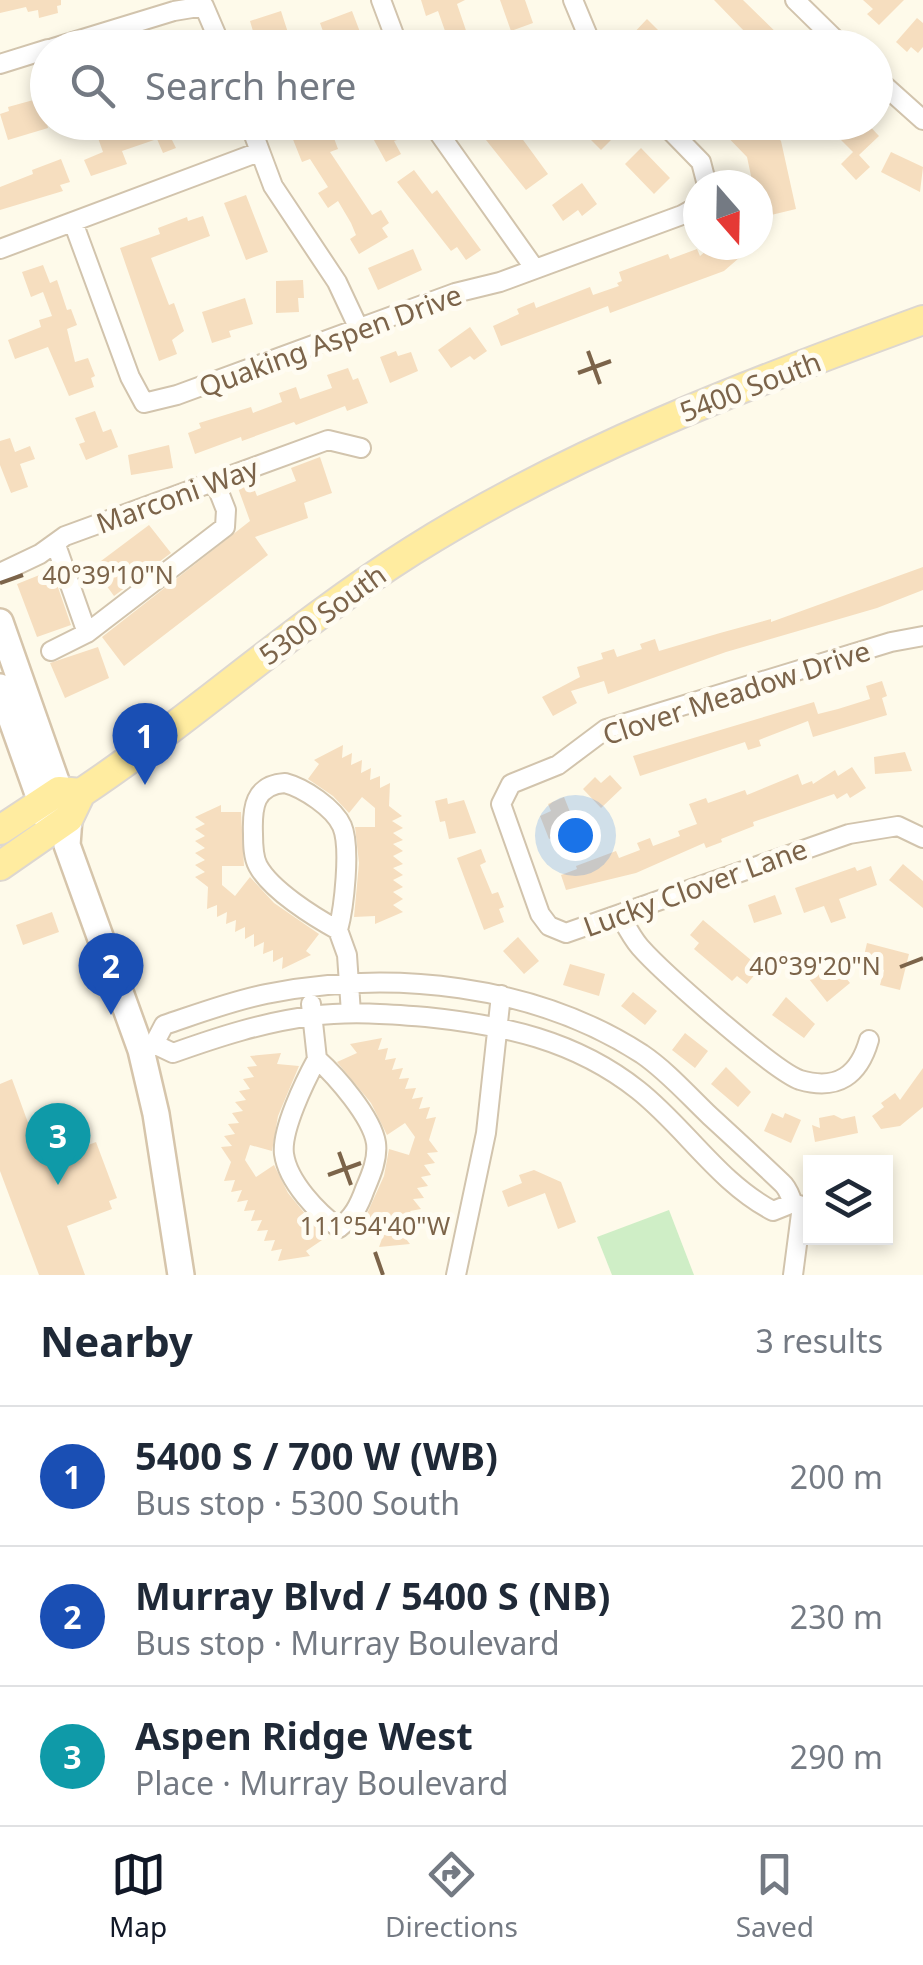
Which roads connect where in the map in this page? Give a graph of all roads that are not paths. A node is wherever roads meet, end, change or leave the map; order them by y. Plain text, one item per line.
1 (381, 0) edge
2 (573, 0) edge
3 (795, 0) edge
4 (110, 30) edge
5 (214, 30) edge
6 (392, 30) edge
7 (586, 30) edge
8 (826, 30) edge
9 (30, 54) edge
10 (0, 64) edge
11 (893, 93) edge
12 (923, 120) edge
13 (256, 140) edge
14 (444, 140) edge
15 (679, 140) edge
16 (260, 152) junction
17 (703, 170) edge
18 (683, 215) edge
19 (73, 222) junction
20 (0, 249) edge
21 (535, 268) junction
22 (923, 320) edge
23 (359, 329) junction
24 (360, 448) dead end
25 (579, 458) joint
26 (215, 482) junction
27 (56, 545) junction
28 (0, 574) edge
29 (0, 622) edge
30 (87, 633) junction
31 (923, 636) edge
32 (50, 651) dead end
33 (0, 687) edge
34 (505, 791) joint
35 (61, 813) junction
36 (0, 830) edge
37 (923, 838) edge
38 (0, 866) edge
39 (620, 915) junction
40 (338, 930) junction
41 (350, 984) junction
42 (308, 987) junction
43 (501, 996) junction
44 (351, 1013) junction
45 (312, 1016) junction
46 (496, 1026) junction
47 (869, 1040) dead end
48 (148, 1047) junction
49 (317, 1058) junction
50 (797, 1205) junction
51 (180, 1275) edge
52 (456, 1275) edge
53 (792, 1275) edge

1 - 6 street
2 - 7 street
3 - 8 street
4 - 5 street
9 - 10 street
11 - 12 street
13 - 16 street
14 - 21 street
15 - 17 street
16 - 19 street
16 - 23 street
18 - 21 street, Quaking Aspen Drive
19 - 20 street
19 - 23 street, Quaking Aspen Drive
21 - 23 street, Quaking Aspen Drive
22 - 25 main road, 5400 South
24 - 26 street, Marconi Way
25 - 35 main road, 5300 South
26 - 27 street, Marconi Way
26 - 30 street
27 - 28 street, Marconi Way
27 - 30 street
29 - 35 main road
30 - 32 street
31 - 34 street, Clover Meadow Drive
33 - 35 main road
34 - 39 street, Lucky Clover Lane
35 - 36 main road, 5300 South
35 - 38 main road, 5300 South
35 - 48 main road
37 - 39 street, Lucky Clover Lane
39 - 47 street
40 - 40 street
40 - 41 street
41 - 42 street
41 - 43 street
41 - 44 street
42 - 45 street
42 - 48 street
43 - 46 street
43 - 50 street
44 - 45 street
44 - 46 street
45 - 48 street
45 - 49 street
46 - 50 street
46 - 52 street
48 - 51 main road
49 - 49 street
50 - 53 street

